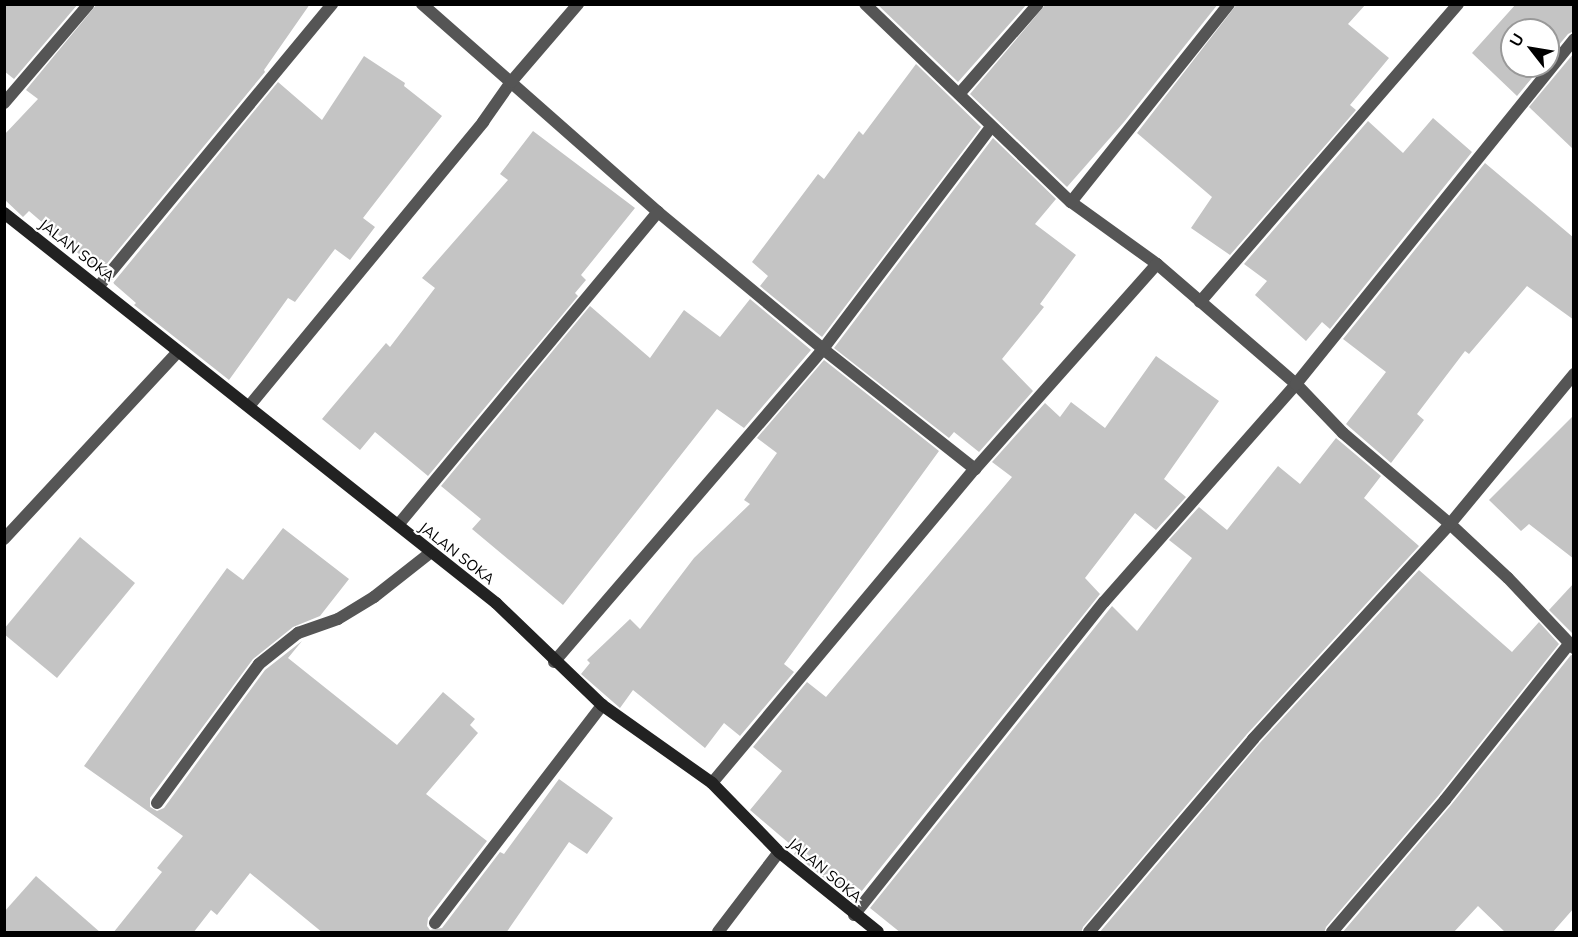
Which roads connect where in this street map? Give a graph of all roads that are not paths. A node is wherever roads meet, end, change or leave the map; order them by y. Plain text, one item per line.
1 (89, 4) edge
2 (332, 4) edge
3 (422, 4) edge
4 (578, 4) edge
5 (865, 4) edge
6 (1038, 4) edge
7 (1229, 4) edge
8 (1458, 4) edge
9 (1574, 39) edge
10 (511, 82) junction
11 (960, 93) junction
12 (4, 103) edge
13 (992, 127) junction
14 (1071, 202) junction
15 (658, 212) junction
16 (4, 213) edge
17 (1157, 264) junction
18 (99, 286) junction
19 (1200, 302) junction
20 (823, 349) junction
21 (178, 352) junction
22 (1574, 374) edge
23 (1296, 384) junction
24 (250, 405) junction
25 (975, 469) junction
26 (1450, 524) junction
27 (398, 525) junction
28 (4, 539) edge
29 (430, 553) junction
30 (1571, 646) edge
31 (554, 662) junction
32 (602, 705) junction
33 (712, 783) junction
34 (157, 803) dead end
35 (779, 852) junction
36 (854, 915) junction
37 (435, 923) dead end
38 (718, 933) edge
39 (878, 933) edge
40 (1089, 933) edge
41 (1332, 933) edge

1 - 12 street
2 - 18 street
3 - 10 street
4 - 10 street
5 - 11 street
6 - 11 street
7 - 14 street
8 - 19 street
9 - 23 street
10 - 15 street
10 - 24 street
11 - 13 street
13 - 14 street
13 - 20 street
14 - 17 street
15 - 20 street
15 - 27 street
16 - 18 street, JALAN SOKA
17 - 19 street
17 - 25 street
18 - 21 street, JALAN SOKA
19 - 23 street
20 - 25 street
20 - 31 street
21 - 24 street, JALAN SOKA
21 - 28 street
22 - 26 street
23 - 26 street
23 - 36 street
24 - 27 street, JALAN SOKA
25 - 33 street
26 - 30 street
26 - 40 street
27 - 29 street, JALAN SOKA
29 - 31 street, JALAN SOKA
29 - 34 street
30 - 41 street
31 - 32 street, JALAN SOKA
32 - 33 street, JALAN SOKA
32 - 37 street
33 - 35 street, JALAN SOKA
35 - 36 street, JALAN SOKA
35 - 38 street
36 - 39 street, JALAN SOKA

